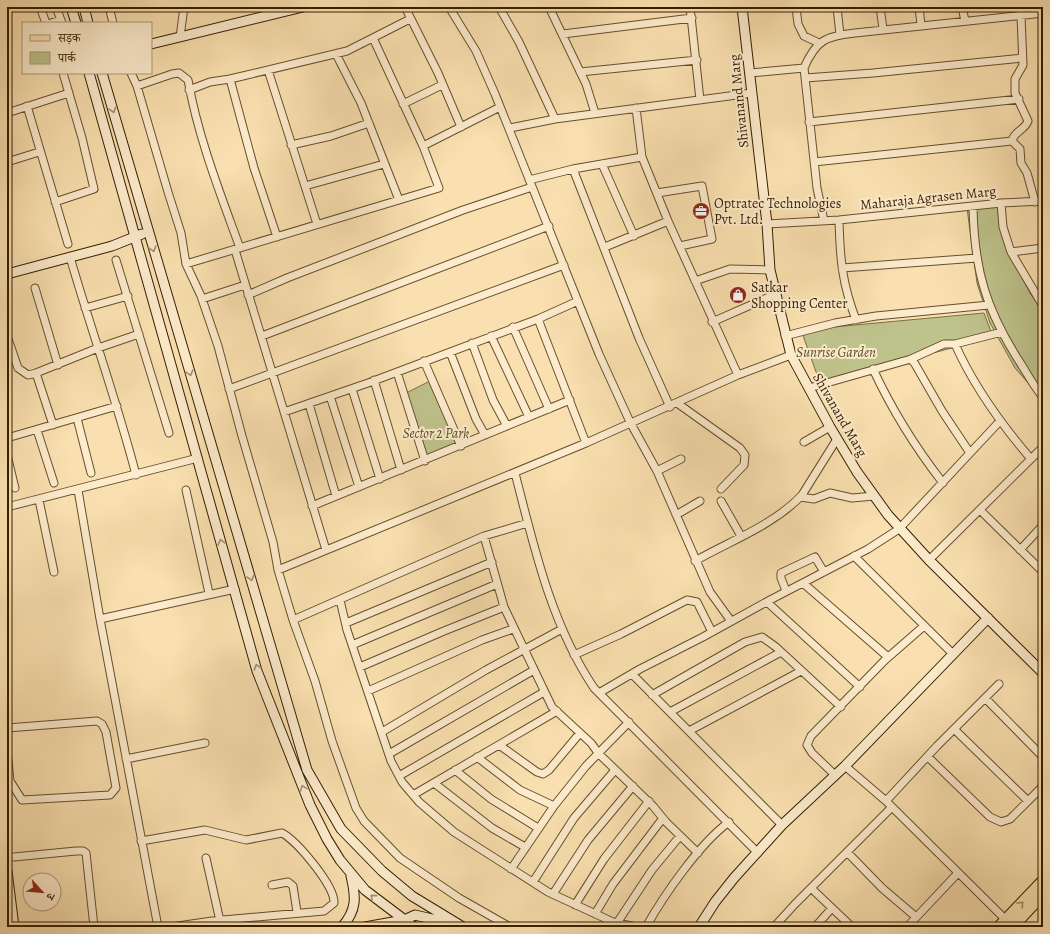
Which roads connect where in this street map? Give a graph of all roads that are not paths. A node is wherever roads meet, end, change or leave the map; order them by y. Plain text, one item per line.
1 (40, 7) edge
2 (56, 7) edge
3 (72, 7) edge
4 (84, 7) edge
5 (109, 7) edge
6 (184, 7) edge
7 (303, 7) edge
8 (405, 7) edge
9 (449, 7) edge
10 (499, 7) edge
11 (549, 7) edge
12 (690, 7) edge
13 (742, 7) edge
14 (796, 7) edge
15 (837, 7) edge
16 (880, 7) edge
17 (919, 7) edge
18 (962, 7) edge
19 (1043, 13) edge
20 (1021, 16) junction
21 (692, 18) junction
22 (410, 19) junction
23 (965, 21) junction
24 (46, 22) edge
25 (61, 22) edge
26 (76, 22) edge
27 (88, 22) edge
28 (113, 22) edge
29 (921, 25) junction
30 (883, 29) junction
31 (563, 34) junction
32 (840, 35) junction
33 (180, 37) junction
34 (373, 38) junction
35 (819, 43) junction
36 (152, 44) edge
37 (336, 54) junction
38 (1022, 58) junction
39 (697, 60) junction
40 (804, 68) junction
41 (268, 70) junction
42 (580, 72) junction
43 (750, 73) junction
44 (63, 74) edge
45 (89, 74) edge
46 (102, 74) edge
47 (132, 74) edge
48 (805, 78) junction
49 (230, 79) junction
50 (442, 85) junction
51 (138, 86) junction
52 (189, 90) junction
53 (69, 93) junction
54 (752, 93) junction
55 (1019, 99) junction
56 (700, 100) junction
57 (403, 104) junction
58 (26, 106) junction
59 (500, 107) junction
60 (636, 108) junction
61 (7, 113) edge
62 (595, 114) junction
63 (555, 119) junction
64 (809, 122) junction
65 (369, 123) junction
66 (461, 127) junction
67 (510, 128) junction
68 (1012, 141) junction
69 (291, 145) junction
70 (423, 146) junction
71 (39, 152) junction
72 (642, 157) junction
73 (7, 162) edge
74 (814, 162) junction
75 (384, 164) junction
76 (602, 164) junction
77 (573, 169) junction
78 (531, 184) junction
79 (305, 186) junction
80 (657, 193) junction
81 (399, 200) junction
82 (1043, 201) edge
83 (55, 202) junction
84 (1035, 202) junction
85 (1001, 203) junction
86 (973, 206) junction
87 (839, 220) junction
88 (668, 221) junction
89 (824, 221) junction
90 (317, 224) junction
91 (767, 224) junction
92 (549, 226) junction
93 (148, 231) junction
94 (634, 236) junction
95 (136, 237) junction
96 (276, 237) junction
97 (68, 244) dead end
98 (680, 246) junction
99 (604, 247) junction
100 (1043, 248) edge
101 (237, 249) junction
102 (1011, 252) junction
103 (70, 257) junction
104 (977, 258) junction
105 (116, 260) dead end
106 (186, 264) junction
107 (564, 265) junction
108 (842, 268) junction
109 (770, 270) junction
110 (7, 274) edge
111 (695, 281) junction
112 (245, 285) junction
113 (35, 288) dead end
114 (248, 294) junction
115 (776, 294) junction
116 (128, 296) junction
117 (202, 299) junction
118 (578, 301) junction
119 (989, 305) junction
120 (1043, 306) edge
121 (85, 308) junction
122 (538, 319) junction
123 (856, 320) junction
124 (712, 322) junction
125 (513, 327) junction
126 (1002, 332) junction
127 (139, 334) junction
128 (7, 336) edge
129 (262, 336) junction
130 (491, 336) junction
131 (785, 336) junction
132 (472, 343) junction
133 (955, 344) junction
134 (98, 348) junction
135 (450, 352) junction
136 (791, 355) junction
137 (911, 359) junction
138 (424, 361) junction
139 (58, 365) junction
140 (873, 369) junction
141 (397, 372) junction
142 (36, 373) junction
143 (273, 374) junction
144 (738, 375) junction
145 (374, 380) junction
146 (352, 388) junction
147 (809, 388) junction
148 (229, 389) junction
149 (330, 396) junction
150 (1043, 397) edge
151 (570, 400) junction
152 (677, 403) junction
153 (309, 404) junction
154 (117, 406) junction
155 (670, 407) junction
156 (548, 409) junction
157 (284, 412) junction
158 (529, 417) junction
159 (77, 418) junction
160 (1000, 421) junction
161 (630, 422) junction
162 (53, 425) junction
163 (507, 426) junction
164 (830, 427) junction
165 (37, 430) junction
166 (169, 433) dead end
167 (485, 435) junction
168 (7, 438) edge
169 (837, 439) junction
170 (804, 442) dead end
171 (586, 443) junction
172 (461, 446) junction
173 (1043, 447) edge
174 (970, 453) junction
175 (7, 456) edge
176 (198, 458) junction
177 (681, 459) dead end
178 (1031, 459) junction
179 (425, 461) junction
180 (401, 470) junction
181 (657, 471) junction
182 (91, 472) dead end
183 (515, 473) junction
184 (136, 475) junction
185 (380, 479) junction
186 (54, 483) dead end
187 (943, 483) junction
188 (359, 487) junction
189 (15, 488) dead end
190 (721, 489) dead end
191 (78, 490) junction
192 (186, 490) dead end
193 (336, 496) junction
194 (874, 496) junction
195 (800, 498) junction
196 (39, 500) junction
197 (700, 501) dead end
198 (722, 501) dead end
199 (312, 506) junction
200 (7, 507) edge
201 (980, 510) junction
202 (676, 515) junction
203 (528, 522) junction
204 (1043, 525) edge
205 (899, 529) junction
206 (484, 536) junction
207 (741, 536) junction
208 (326, 550) junction
209 (1020, 550) junction
210 (854, 556) junction
211 (695, 560) junction
212 (929, 560) junction
213 (492, 562) junction
214 (278, 570) junction
215 (54, 572) dead end
216 (824, 572) junction
217 (1043, 572) edge
218 (803, 583) junction
219 (497, 584) junction
220 (234, 589) junction
221 (786, 591) junction
222 (209, 593) junction
223 (340, 600) junction
224 (766, 602) junction
225 (504, 608) junction
226 (988, 618) junction
227 (100, 619) junction
228 (293, 620) junction
229 (731, 621) junction
230 (346, 623) junction
231 (924, 626) junction
232 (513, 629) junction
233 (562, 629) junction
234 (712, 632) junction
235 (352, 645) junction
236 (525, 649) junction
237 (781, 652) junction
238 (953, 654) junction
239 (574, 655) junction
240 (888, 657) junction
241 (360, 667) junction
242 (534, 670) junction
243 (801, 671) junction
244 (1043, 673) edge
245 (632, 674) junction
246 (999, 684) dead end
247 (860, 687) junction
248 (368, 691) junction
249 (544, 692) junction
250 (599, 693) junction
251 (652, 695) junction
252 (984, 698) junction
253 (841, 707) junction
254 (557, 711) junction
255 (670, 712) junction
256 (629, 722) junction
257 (7, 728) edge
258 (954, 729) junction
259 (689, 731) junction
260 (382, 732) junction
261 (580, 733) junction
262 (205, 742) dead end
263 (499, 744) junction
264 (7, 751) edge
265 (389, 754) junction
266 (599, 754) junction
267 (477, 757) junction
268 (928, 757) junction
269 (1043, 757) edge
270 (126, 758) junction
271 (845, 766) junction
272 (455, 770) junction
273 (615, 770) junction
274 (835, 775) junction
275 (399, 776) junction
276 (434, 783) junction
277 (632, 786) junction
278 (1043, 786) edge
279 (413, 795) junction
280 (1028, 801) junction
281 (649, 802) junction
282 (886, 802) junction
283 (554, 806) junction
284 (892, 807) junction
285 (663, 818) junction
286 (729, 822) junction
287 (782, 825) junction
288 (538, 828) junction
289 (680, 836) junction
290 (141, 841) junction
291 (525, 847) junction
292 (847, 852) junction
293 (758, 853) junction
294 (698, 854) junction
295 (14, 857) dead end
296 (206, 858) dead end
297 (511, 869) junction
298 (7, 871) edge
299 (351, 874) junction
300 (957, 874) junction
301 (1043, 881) edge
302 (533, 882) junction
303 (272, 885) dead end
304 (811, 888) junction
305 (553, 894) junction
306 (1043, 894) edge
307 (412, 896) junction
308 (9, 905) edge
309 (575, 905) junction
310 (832, 908) junction
311 (297, 912) junction
312 (595, 914) junction
313 (416, 915) junction
314 (916, 917) junction
315 (220, 920) junction
316 (238, 923) edge
317 (617, 923) junction
318 (410, 925) edge
319 (1007, 925) edge
320 (461, 926) edge
321 (14, 927) edge
322 (94, 927) edge
323 (158, 927) edge
324 (171, 927) edge
325 (342, 927) edge
326 (365, 927) edge
327 (510, 927) edge
328 (636, 927) edge
329 (646, 927) edge
330 (700, 927) edge
331 (774, 927) edge
332 (815, 927) edge
333 (852, 927) edge
334 (907, 927) edge

1 - 24 street
2 - 25 street
3 - 26 main road
4 - 27 main road
5 - 28 street
6 - 33 street
7 - 33 main road
8 - 22 street
9 - 59 street
10 - 63 street
11 - 31 street
12 - 21 street
13 - 43 main road, Shivanand Marg
14 - 35 street
15 - 32 street
16 - 30 street
17 - 29 street
18 - 23 street
19 - 20 street
20 - 23 street
20 - 38 street
21 - 31 street
21 - 39 street
22 - 34 street
22 - 50 street
23 - 29 street
29 - 30 street
30 - 32 street
31 - 42 street
32 - 35 street
33 - 36 main road
34 - 37 street
34 - 57 street
35 - 40 street
37 - 41 street
37 - 65 street
38 - 48 street
38 - 55 street
39 - 42 street
39 - 56 street
40 - 43 street
40 - 48 street
41 - 49 street
41 - 69 street
42 - 62 street
43 - 54 main road, Shivanand Marg
44 - 53 street
45 - 95 main road
46 -> 93 main road
47 - 51 street
48 - 64 street
49 - 52 street
49 - 96 street
50 - 57 street
50 - 66 street
51 - 52 street
51 - 106 street
52 - 101 street
53 - 58 street
53 - 83 street
54 - 56 street
54 - 91 main road, Shivanand Marg
55 - 64 street
55 - 68 street
56 - 60 street
57 - 70 street
58 - 61 street
58 - 71 street
59 - 66 street
59 - 67 street
60 - 62 street
60 - 72 street
62 - 63 street
63 - 67 street
64 - 74 street
65 - 69 street
65 - 75 street
66 - 70 street
67 - 78 street
68 - 74 street
68 - 84 street
69 - 79 street
70 - 81 street
71 - 73 street
71 - 83 street
72 - 76 street
72 - 80 street
74 - 89 street
75 - 79 street
75 - 81 street
76 - 77 street
76 - 94 street
77 - 78 street
77 - 99 street
78 - 92 street
78 - 114 street
79 - 90 street
80 - 88 street
80 - 98 street
81 - 90 street
82 - 84 street, Maharaja Agrasen Marg
83 - 97 street
84 - 85 street, Maharaja Agrasen Marg
85 - 86 street, Maharaja Agrasen Marg
85 - 102 street
86 - 87 street, Maharaja Agrasen Marg
86 - 104 street
87 - 89 street, Maharaja Agrasen Marg
87 - 108 street
88 - 94 street
88 - 98 street
89 - 91 street, Maharaja Agrasen Marg
90 - 96 street
91 - 109 main road, Shivanand Marg
92 - 107 street
92 - 129 street
93 - 95 main road
93 -> 307 main road
94 - 99 street
95 - 103 main road
95 - 176 main road
96 - 101 street
98 - 111 street
99 - 155 street
100 - 102 street
101 - 106 street
101 - 112 street
102 - 120 street
103 - 110 main road
103 - 121 street
104 - 108 street
104 - 119 street
105 - 116 street
106 - 117 street
107 - 118 street
107 - 143 street
108 - 123 street
109 - 111 street
109 - 115 main road, Shivanand Marg
111 - 124 street
112 - 114 street
112 - 117 street
113 - 139 street
114 - 129 street
115 - 124 street
115 - 131 main road, Shivanand Marg
116 - 121 street
116 - 127 street
117 - 148 street
118 - 122 street
118 - 161 street
119 - 123 street
119 - 126 street
121 - 134 street
122 - 125 street
122 - 151 street
123 - 131 street
124 - 144 street
125 - 130 street
125 - 156 street
126 - 133 street
126 - 150 street
127 - 134 street
127 - 166 street
128 - 142 street
129 - 143 street
130 - 132 street
130 - 158 street
131 - 136 main road, Shivanand Marg
132 - 135 street
132 - 163 street
133 - 137 street
133 - 160 street
134 - 139 street
134 - 154 street
135 - 138 street
135 - 167 street
136 - 144 street
136 - 147 main road, Shivanand Marg
137 - 140 street
137 - 174 street
138 - 141 street
138 - 172 street
139 - 142 street
140 - 147 street
140 - 187 street
141 - 145 street
141 - 179 street
142 - 162 street
143 - 148 street
143 - 157 street
144 - 152 street
145 - 146 street
145 - 180 street
146 - 149 street
146 - 185 street
147 - 164 main road, Shivanand Marg
148 - 214 street
149 - 153 street
149 - 188 street
151 - 156 street
151 - 171 street
152 - 155 street
152 - 190 street
153 - 157 street
153 - 193 street
154 - 159 street
154 - 184 street
155 - 161 street
156 - 158 street
157 - 199 street
158 - 163 street
159 - 162 street
159 - 182 street
160 - 174 street
160 - 178 street
161 - 171 street
161 - 181 street
162 - 165 street
163 - 167 street
164 - 169 main road, Shivanand Marg
164 - 170 street
165 - 168 street
165 - 186 street
167 - 172 street
169 - 194 main road, Shivanand Marg
169 - 195 street
171 - 183 street
172 - 179 street
173 - 178 street
174 - 187 street
175 - 189 street
176 - 184 street
220 -> 176 main road
177 - 181 street
178 - 201 street
179 - 180 street
180 - 185 street
181 - 202 street
183 - 203 street
183 - 208 street
184 - 191 street
185 - 188 street
187 - 205 street
188 - 193 street
191 - 196 street
191 - 227 street
192 - 222 street
193 - 199 street
194 - 195 street
194 - 205 main road, Shivanand Marg
195 - 207 street
196 - 200 street
196 - 215 street
197 - 202 street
198 - 207 street
199 - 208 street
201 - 209 street
201 - 212 street
202 - 211 street
203 - 206 street
203 - 233 street
204 - 209 street
205 - 210 street
205 - 212 main road, Shivanand Marg
206 - 213 street
206 - 223 street
207 - 211 street
208 - 214 street
209 - 217 street
210 - 216 street
210 - 231 street
211 - 229 street
212 - 226 main road, Shivanand Marg
213 - 219 street
213 - 230 street
214 - 228 street
216 - 218 street
216 - 221 street
218 - 221 street
218 - 240 street
219 - 225 street
219 - 235 street
220 - 222 street
299 -> 220 main road
221 - 224 street
222 - 227 street
223 - 228 street
223 - 230 street
224 - 229 street
224 - 247 street
225 - 232 street
225 - 241 street
226 - 238 main road
226 - 244 main road, Shivanand Marg
227 - 270 street
228 - 327 street
229 - 234 street
230 - 235 street
231 - 238 street
231 - 240 street
232 - 236 street
232 - 248 street
233 - 236 street
233 - 239 street
234 - 239 street
234 - 245 street
235 - 241 street
236 - 242 street
236 - 260 street
237 - 243 street
237 - 251 street
237 - 255 street
238 - 271 main road
239 - 250 street
240 - 247 street
241 - 248 street
242 - 249 street
242 - 265 street
243 - 253 street
243 - 259 street
245 - 250 street
245 - 251 street
246 - 252 street
247 - 253 street
248 - 260 street
249 - 254 street
249 - 275 street
250 - 256 street
251 - 255 street
252 - 258 street
252 - 269 street
253 - 274 street
254 - 261 street
254 - 263 street
255 - 259 street
256 - 266 street
256 - 286 street
257 - 264 street
258 - 268 street
258 - 280 street
259 - 287 street
260 - 265 street
261 - 263 street
261 - 266 street
262 - 270 street
263 - 267 street
265 - 275 street
266 - 273 street
266 - 283 street
267 - 272 street
267 - 283 street
268 - 280 street
268 - 282 street
270 - 290 street
271 - 274 main road
271 - 282 street
272 - 276 street
272 - 288 street
273 - 277 street
273 - 302 street
274 - 287 main road
275 - 279 street
276 - 279 street
276 - 291 street
277 - 281 street
277 - 305 street
278 - 280 street
279 - 297 street
281 - 285 street
281 - 309 street
282 - 284 street
283 - 288 street
284 - 292 street
284 - 300 street
285 - 289 street
285 - 312 street
286 - 293 street
286 - 294 street
287 - 293 main road
288 - 291 street
289 - 294 street
289 - 317 street
290 - 311 street
290 - 323 street
291 - 297 street
292 - 304 street
292 - 314 street
293 - 330 main road
294 - 329 street
295 - 322 street
296 - 315 street
297 - 302 street
298 - 308 main road
318 -> 299 main road
299 - 325 main road
300 - 314 street
300 - 319 street
319 -> 301 main road
302 - 305 street
303 - 311 street
304 - 310 street
304 - 331 street
305 - 309 street
306 - 319 main road
307 - 313 main road
307 - 320 main road
308 - 321 main road
309 - 312 street
310 - 332 street
310 - 333 street
311 - 316 street
312 - 317 street
313 - 318 main road
313 - 320 main road
314 - 334 street
315 - 316 street
315 - 324 street
317 - 328 street
318 - 326 main road

